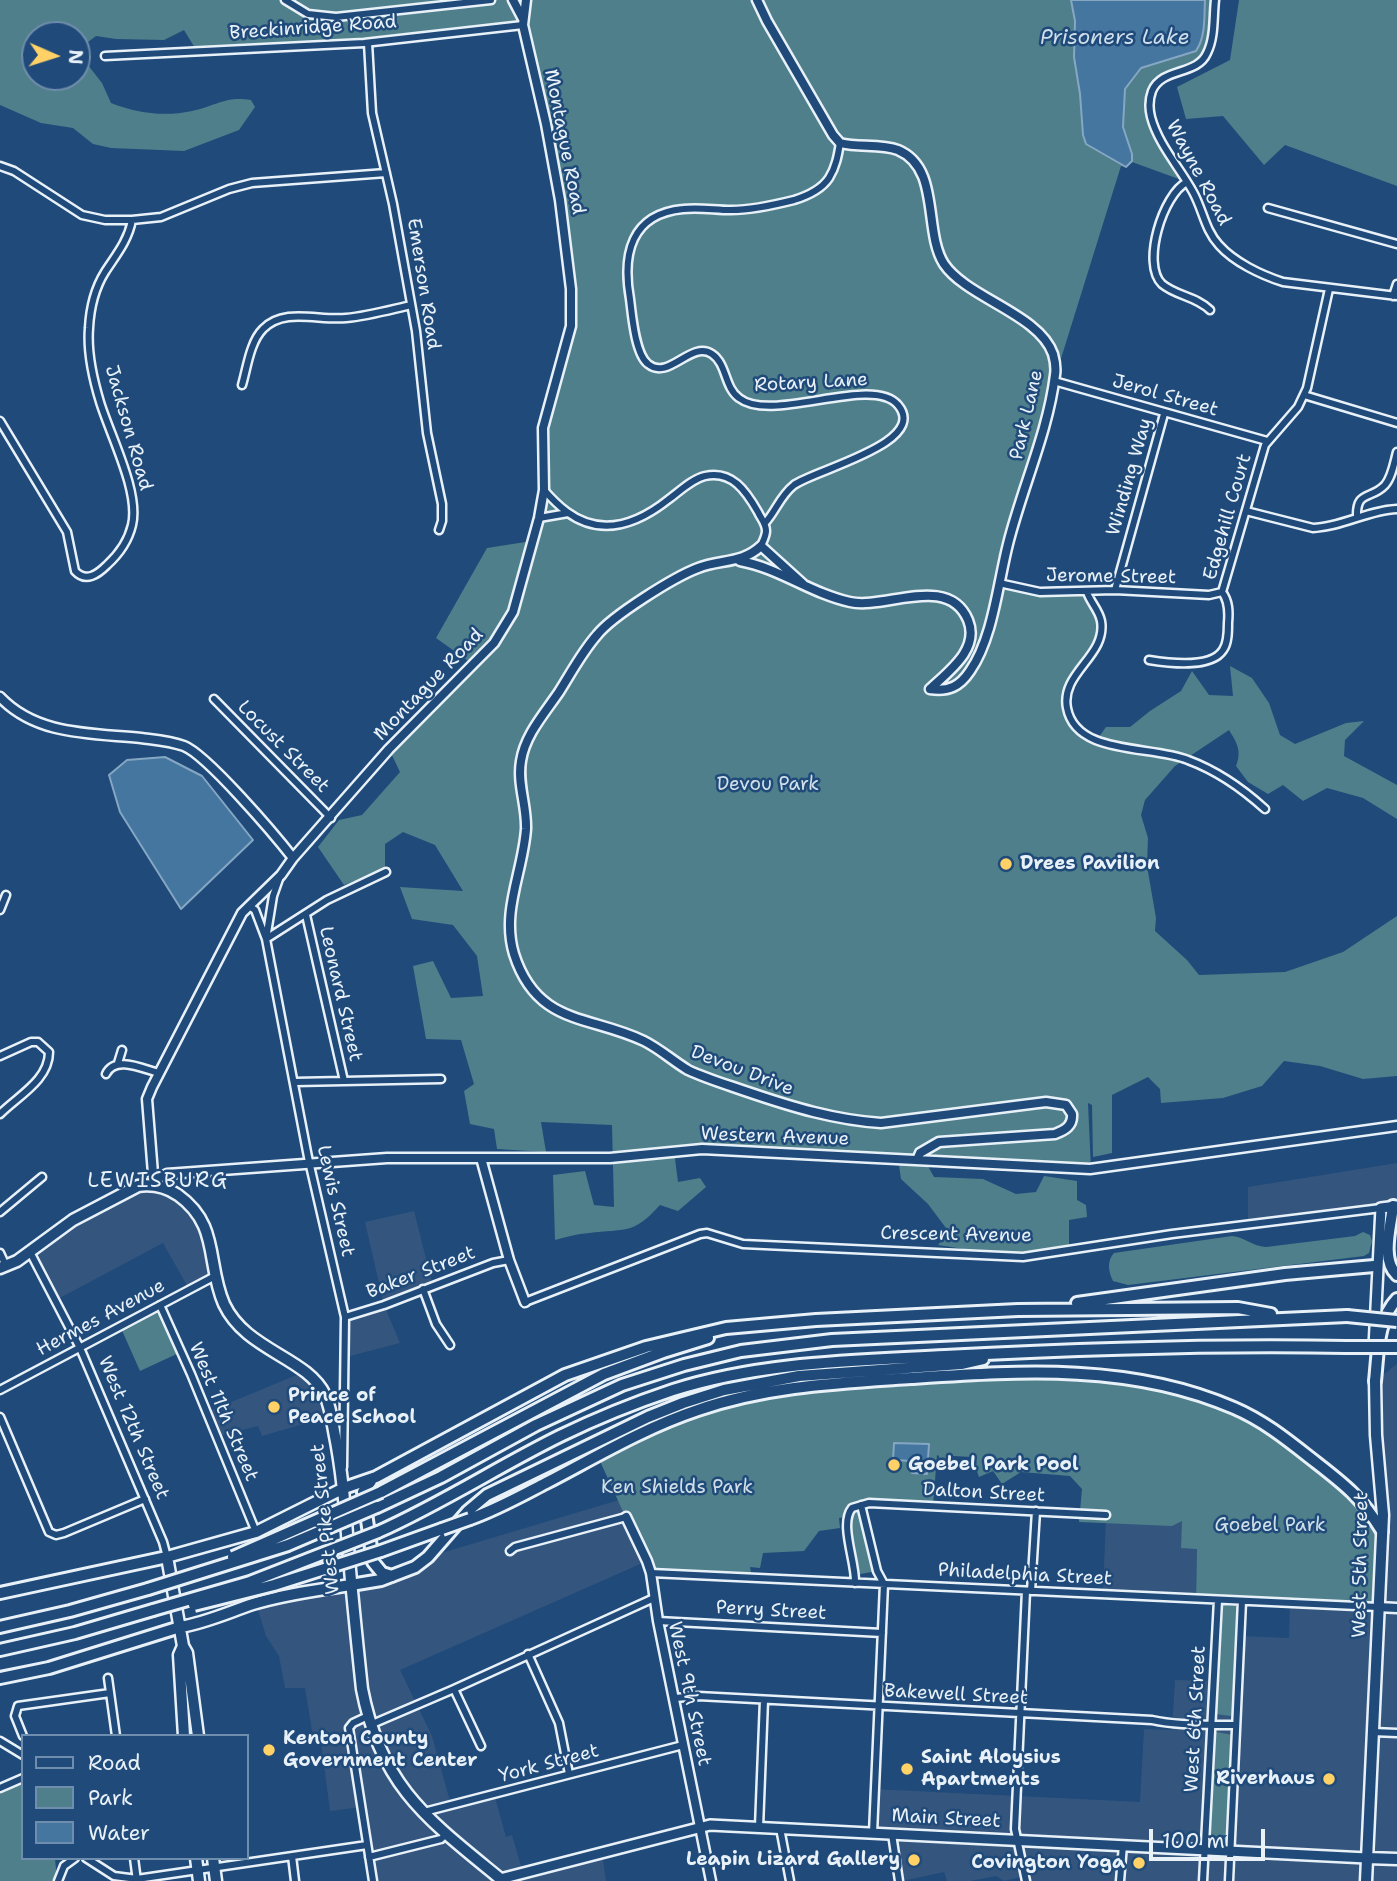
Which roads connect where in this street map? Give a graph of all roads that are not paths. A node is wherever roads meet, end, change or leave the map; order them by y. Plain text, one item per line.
1 (285, 0) edge
2 (491, 0) edge
3 (513, 0) edge
4 (526, 0) edge
5 (757, 0) edge
6 (1215, 0) edge
7 (523, 22) junction
8 (368, 43) junction
9 (105, 56) dead end
10 (840, 143) junction
11 (0, 166) edge
12 (386, 173) junction
13 (1187, 182) junction
14 (1268, 208) dead end
15 (132, 220) junction
16 (1397, 244) edge
17 (1397, 284) edge
18 (1329, 289) junction
19 (1395, 296) edge
20 (411, 305) junction
21 (1210, 310) dead end
22 (1054, 381) junction
23 (243, 385) dead end
24 (1304, 395) junction
25 (1164, 414) junction
26 (0, 421) edge
27 (1397, 423) edge
28 (1268, 441) junction
29 (1397, 452) edge
30 (544, 490) junction
31 (1397, 509) edge
32 (1246, 510) junction
33 (568, 513) junction
34 (1357, 517) junction
35 (539, 518) junction
36 (765, 523) junction
37 (439, 530) dead end
38 (761, 546) junction
39 (737, 561) junction
40 (999, 583) junction
41 (803, 584) junction
42 (1115, 590) junction
43 (1087, 592) junction
44 (1222, 592) junction
45 (1149, 660) dead end
46 (930, 689) joint
47 (0, 697) edge
48 (214, 699) dead end
49 (1265, 809) dead end
50 (331, 818) junction
51 (293, 858) junction
52 (386, 872) dead end
53 (281, 875) junction
54 (6, 895) dead end
55 (248, 906) junction
56 (0, 911) edge
57 (306, 915) junction
58 (266, 939) junction
59 (122, 1050) dead end
60 (0, 1056) edge
61 (118, 1063) junction
62 (159, 1073) junction
63 (106, 1074) dead end
64 (441, 1079) dead end
65 (344, 1081) junction
66 (295, 1082) junction
67 (0, 1114) edge
68 (1397, 1126) edge
69 (481, 1158) junction
70 (917, 1160) junction
71 (309, 1163) junction
72 (42, 1177) dead end
73 (154, 1186) junction
74 (1395, 1206) edge
75 (1381, 1208) junction
76 (0, 1212) edge
77 (30, 1252) junction
78 (0, 1253) edge
79 (509, 1260) junction
80 (1374, 1266) dead end
81 (3, 1267) edge
82 (217, 1275) junction
83 (1397, 1275) edge
84 (424, 1289) junction
85 (1397, 1300) edge
86 (525, 1301) joint
87 (160, 1304) junction
88 (1018, 1310) junction
89 (345, 1317) junction
90 (1288, 1317) junction
91 (1397, 1321) edge
92 (769, 1323) junction
93 (450, 1345) dead end
94 (79, 1348) junction
95 (1397, 1348) edge
96 (1013, 1352) junction
97 (1374, 1381) junction
98 (0, 1390) edge
99 (0, 1417) edge
100 (620, 1437) junction
101 (343, 1472) junction
102 (376, 1477) junction
103 (344, 1488) junction
104 (145, 1499) junction
105 (861, 1505) junction
106 (1036, 1511) junction
107 (1106, 1515) dead end
108 (626, 1517) joint
109 (1382, 1531) junction
110 (256, 1532) junction
111 (510, 1551) dead end
112 (167, 1557) junction
113 (651, 1573) junction
114 (392, 1576) junction
115 (181, 1579) junction
116 (855, 1583) junction
117 (884, 1584) junction
118 (351, 1585) junction
119 (1029, 1591) junction
120 (0, 1592) edge
121 (654, 1598) junction
122 (1218, 1600) junction
123 (1242, 1601) junction
124 (1378, 1607) junction
125 (1397, 1608) edge
126 (154, 1612) junction
127 (658, 1621) junction
128 (180, 1627) junction
129 (0, 1628) edge
130 (882, 1633) junction
131 (183, 1646) junction
132 (0, 1650) edge
133 (527, 1654) junction
134 (0, 1678) edge
135 (108, 1678) dead end
136 (454, 1689) junction
137 (110, 1693) junction
138 (674, 1698) junction
139 (764, 1700) junction
140 (878, 1707) junction
141 (1021, 1715) junction
142 (369, 1720) junction
143 (1212, 1723) junction
144 (1236, 1724) junction
145 (1373, 1732) junction
146 (1397, 1733) edge
147 (22, 1734) edge
148 (116, 1734) edge
149 (184, 1734) edge
150 (198, 1734) edge
151 (0, 1741) edge
152 (683, 1745) junction
153 (481, 1746) dead end
154 (21, 1754) edge
155 (569, 1774) junction
156 (21, 1779) edge
157 (0, 1788) edge
158 (423, 1813) junction
159 (701, 1827) junction
160 (759, 1827) junction
161 (780, 1828) junction
162 (447, 1833) junction
163 (873, 1833) junction
164 (892, 1834) junction
165 (1017, 1840) junction
166 (367, 1845) junction
167 (1123, 1845) junction
168 (1205, 1849) junction
169 (1230, 1851) junction
170 (292, 1856) junction
171 (369, 1857) junction
172 (1367, 1858) junction
173 (1397, 1859) edge
174 (72, 1860) edge
175 (89, 1860) edge
176 (134, 1860) edge
177 (247, 1860) edge
178 (248, 1860) edge
179 (214, 1863) edge
180 (198, 1876) edge
181 (137, 1880) edge
182 (502, 1880) edge
183 (58, 1881) edge
184 (216, 1881) edge
185 (295, 1881) edge
186 (373, 1881) edge
187 (711, 1881) edge
188 (790, 1881) edge
189 (899, 1881) edge
190 (1026, 1881) edge
191 (1120, 1881) edge
192 (1203, 1881) edge
193 (1229, 1881) edge
194 (1366, 1881) edge

1 - 2 street
3 - 7 street, Montague Road
4 - 7 street, Montague Road
5 - 10 street
6 - 13 street, Wayne Road
7 - 8 street, Breckinridge Road
7 - 30 street, Montague Road
8 - 9 street, Breckinridge Road
8 - 12 street, Emerson Road
10 - 22 street, Park Lane
10 - 36 street, Rotary Lane
11 - 15 street
12 - 15 street
12 - 20 street, Emerson Road
13 - 18 street, Wayne Road
13 - 21 street
14 - 16 street
15 - 26 street, Jackson Road
17 - 19 street
18 - 19 street, Wayne Road
18 - 24 street, Edgehill Court
20 - 23 street
20 - 37 street, Emerson Road
22 - 25 street, Jerol Street
22 - 40 street, Park Lane
24 - 27 street
24 - 28 street, Edgehill Court
25 - 28 street, Jerol Street
25 - 42 street, Winding Way
28 - 32 street, Edgehill Court
29 - 34 street
30 - 33 street
30 - 35 street, Montague Road
31 - 34 street
32 - 34 street
32 - 44 street, Edgehill Court
33 - 35 street
33 - 36 street
35 - 50 street, Montague Road
36 - 38 street
38 - 39 street, Devou Drive
38 - 41 street, Devou Drive
39 - 41 street, Devou Drive
39 - 70 street, Devou Drive
40 - 43 street, Jerome Street
40 - 46 street, Park Lane
41 - 46 street, Devou Drive
42 - 43 street, Jerome Street
42 - 44 street, Jerome Street
43 - 49 street
44 - 45 street, Edgehill Court
47 - 51 street
48 - 50 street, Locust Street
50 - 51 street, Montague Road
51 - 53 street, Montague Road
52 - 57 street
53 - 55 street, Montague Road
53 - 58 street, Lewis Street
54 - 56 street
55 - 58 street, Lewis Street
55 - 62 street, Montague Road
57 - 58 street
57 - 65 street, Leonard Street
58 - 66 street, Lewis Street
59 - 61 street
60 - 67 street
61 - 62 street
61 - 63 street
62 - 73 street, Montague Road
64 - 65 street
65 - 66 street
66 - 71 street, Lewis Street
68 - 70 street, Western Avenue
69 - 70 street, Western Avenue
69 - 71 street, Western Avenue
69 - 79 street
71 - 73 street, Western Avenue
71 - 89 street, Lewis Street
72 - 76 street
73 - 77 main road
73 - 82 main road, West Pike Street
74 - 75 main road, Crescent Avenue
74 - 83 highway
75 - 86 street, Crescent Avenue
75 - 97 main road, West 5th Street
77 - 81 main road
77 - 94 street, West 12th Street
78 - 81 street
79 - 84 street, Baker Street
79 - 86 street
80 - 88 highway
82 - 87 street, Hermes Avenue
82 - 101 main road, West Pike Street
84 - 89 street, Baker Street
84 - 93 street
85 - 97 highway
87 - 94 street, Hermes Avenue
87 - 110 street, West 11th Street
88 - 90 highway
88 - 92 highway
89 - 101 street, Lewis Street
90 - 91 highway, bridge
90 - 115 highway, bridge
92 - 102 highway
92 - 115 highway, bridge
94 - 98 street, Hermes Avenue
94 - 104 street, West 12th Street
95 - 96 highway, bridge
96 - 100 highway
96 - 126 highway, bridge
97 - 109 main road, West 5th Street
99 - 104 street
100 - 109 highway
100 - 114 highway
100 - 126 highway, bridge
101 - 103 main road, West Pike Street
102 - 103 highway
102 - 114 highway
103 - 110 main road
103 - 118 main road, West Pike Street
104 - 112 street, West 12th Street
105 - 106 street, Dalton Street
105 - 116 street
105 - 117 street
106 - 107 street, Dalton Street
106 - 119 street
108 - 111 street
108 - 113 street, West 9th Street
109 - 124 main road, West 5th Street
110 - 112 main road
112 - 120 highway
112 - 128 main road, West 12th Street
113 - 116 street, Philadelphia Street
113 - 121 street, West 9th Street
114 - 118 highway
115 - 129 highway, bridge
116 - 117 street, Philadelphia Street
117 - 119 street, Philadelphia Street
117 - 130 street
118 - 128 main road
118 - 142 main road, West Pike Street
119 - 122 street, Philadelphia Street
119 - 141 street
121 - 127 street, West 9th Street
121 - 133 street
122 - 123 street, Philadelphia Street
122 - 143 street, West 6th Street
123 - 124 street, Philadelphia Street
123 - 144 street, West 6th Street
124 - 125 street, Philadelphia Street
124 - 145 main road, West 5th Street
126 - 132 highway
127 - 130 street, Perry Street
127 - 138 street, West 9th Street
128 - 131 main road, West 12th Street
128 - 134 highway
130 - 140 street
131 - 149 main road
131 - 150 main road
133 - 136 street
133 - 155 street
135 - 137 street
136 - 142 street
136 - 153 street
137 - 147 street
137 - 148 street
138 - 139 street, Bakewell Street
138 - 152 street, West 9th Street
139 - 140 street, Bakewell Street
139 - 160 street
140 - 141 street, Bakewell Street
140 - 163 street
141 - 143 street, Bakewell Street
141 - 165 street
142 - 158 main road, West Pike Street
142 - 166 street
143 - 144 street, Bakewell Street
143 - 168 street, West 6th Street
144 - 169 street, West 6th Street
145 - 146 street
145 - 172 main road, West 5th Street
151 - 154 street
152 - 155 street, York Street
152 - 159 street, West 9th Street
155 - 158 street, York Street
156 - 157 street
158 - 162 main road, West Pike Street
159 - 160 main road, Main Street
159 - 182 main road, Main Street
159 - 187 street, West 9th Street
160 - 161 main road, Main Street
161 - 163 main road, Main Street
161 - 188 street
162 - 171 street
162 - 182 main road, West Pike Street
163 - 164 main road, Main Street
164 - 165 main road, Main Street
164 - 189 street
165 - 167 main road, Main Street
165 - 190 street
166 - 170 street
166 - 171 street
167 - 168 main road, Main Street
167 - 191 street
168 - 169 main road, Main Street
168 - 192 street, West 6th Street
169 - 172 main road, Main Street
169 - 193 street, West 6th Street
170 - 178 street
170 - 185 street
171 - 186 street
172 - 173 main road, Main Street
172 - 194 main road, West 5th Street
174 - 183 street
175 - 181 street
176 - 181 street
177 - 179 street
179 - 180 street
179 - 184 main road
180 - 181 street

